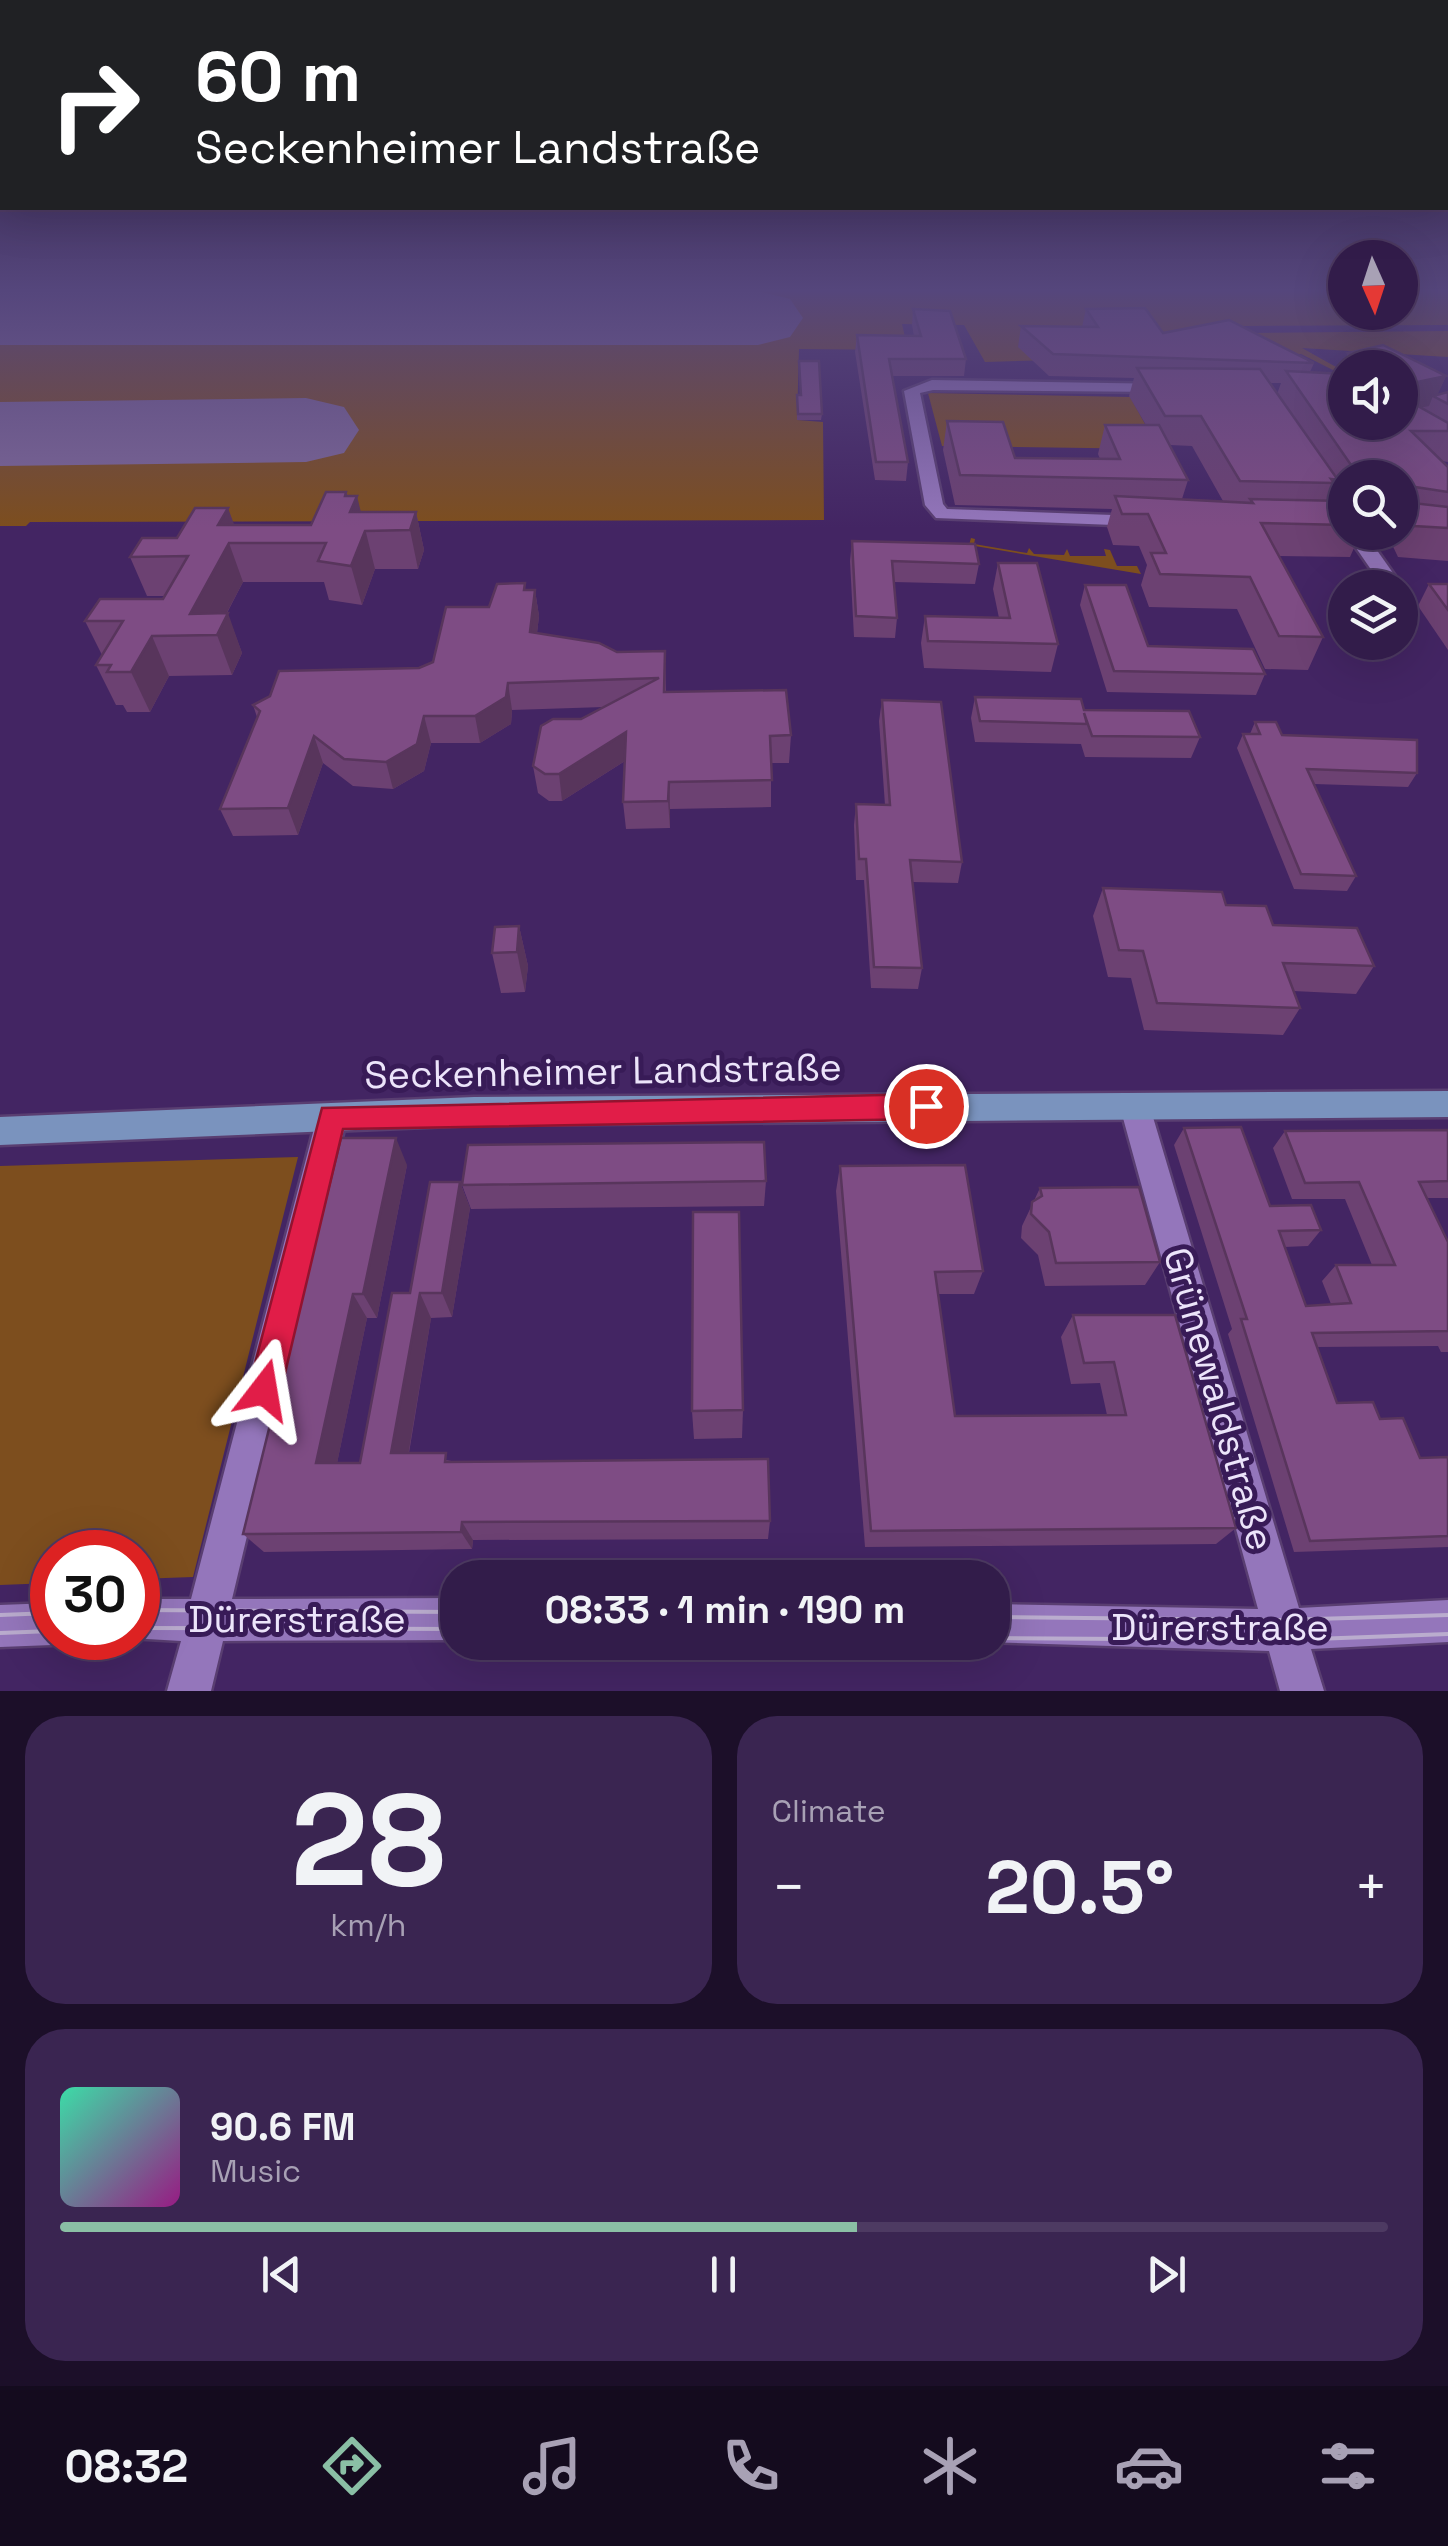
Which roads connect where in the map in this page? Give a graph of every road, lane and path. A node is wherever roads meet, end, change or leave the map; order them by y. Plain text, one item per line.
1 (1184, 388) edge
2 (1156, 521) edge
3 (1448, 1104) edge
4 (1135, 1107) junction
5 (332, 1116) junction
6 (0, 1131) edge
7 (210, 1618) junction
8 (160, 1619) edge
9 (440, 1619) edge
10 (1448, 1622) edge
11 (30, 1625) edge
12 (1010, 1625) edge
13 (0, 1626) edge
14 (1285, 1630) junction
15 (189, 1691) edge
16 (1302, 1691) edge

1 - 2 street
3 - 4 main road, Seckenheimer Landstraße
4 - 5 main road, Seckenheimer Landstraße
4 - 14 street, Grünewaldstraße
5 - 6 main road, Seckenheimer Landstraße
5 - 7 street
7 - 8 street, Dürerstraße
7 - 9 street, Dürerstraße
7 - 15 street
10 - 14 street, Dürerstraße
11 - 13 street
12 - 14 street, Dürerstraße
14 - 16 street, Grünewaldstraße

